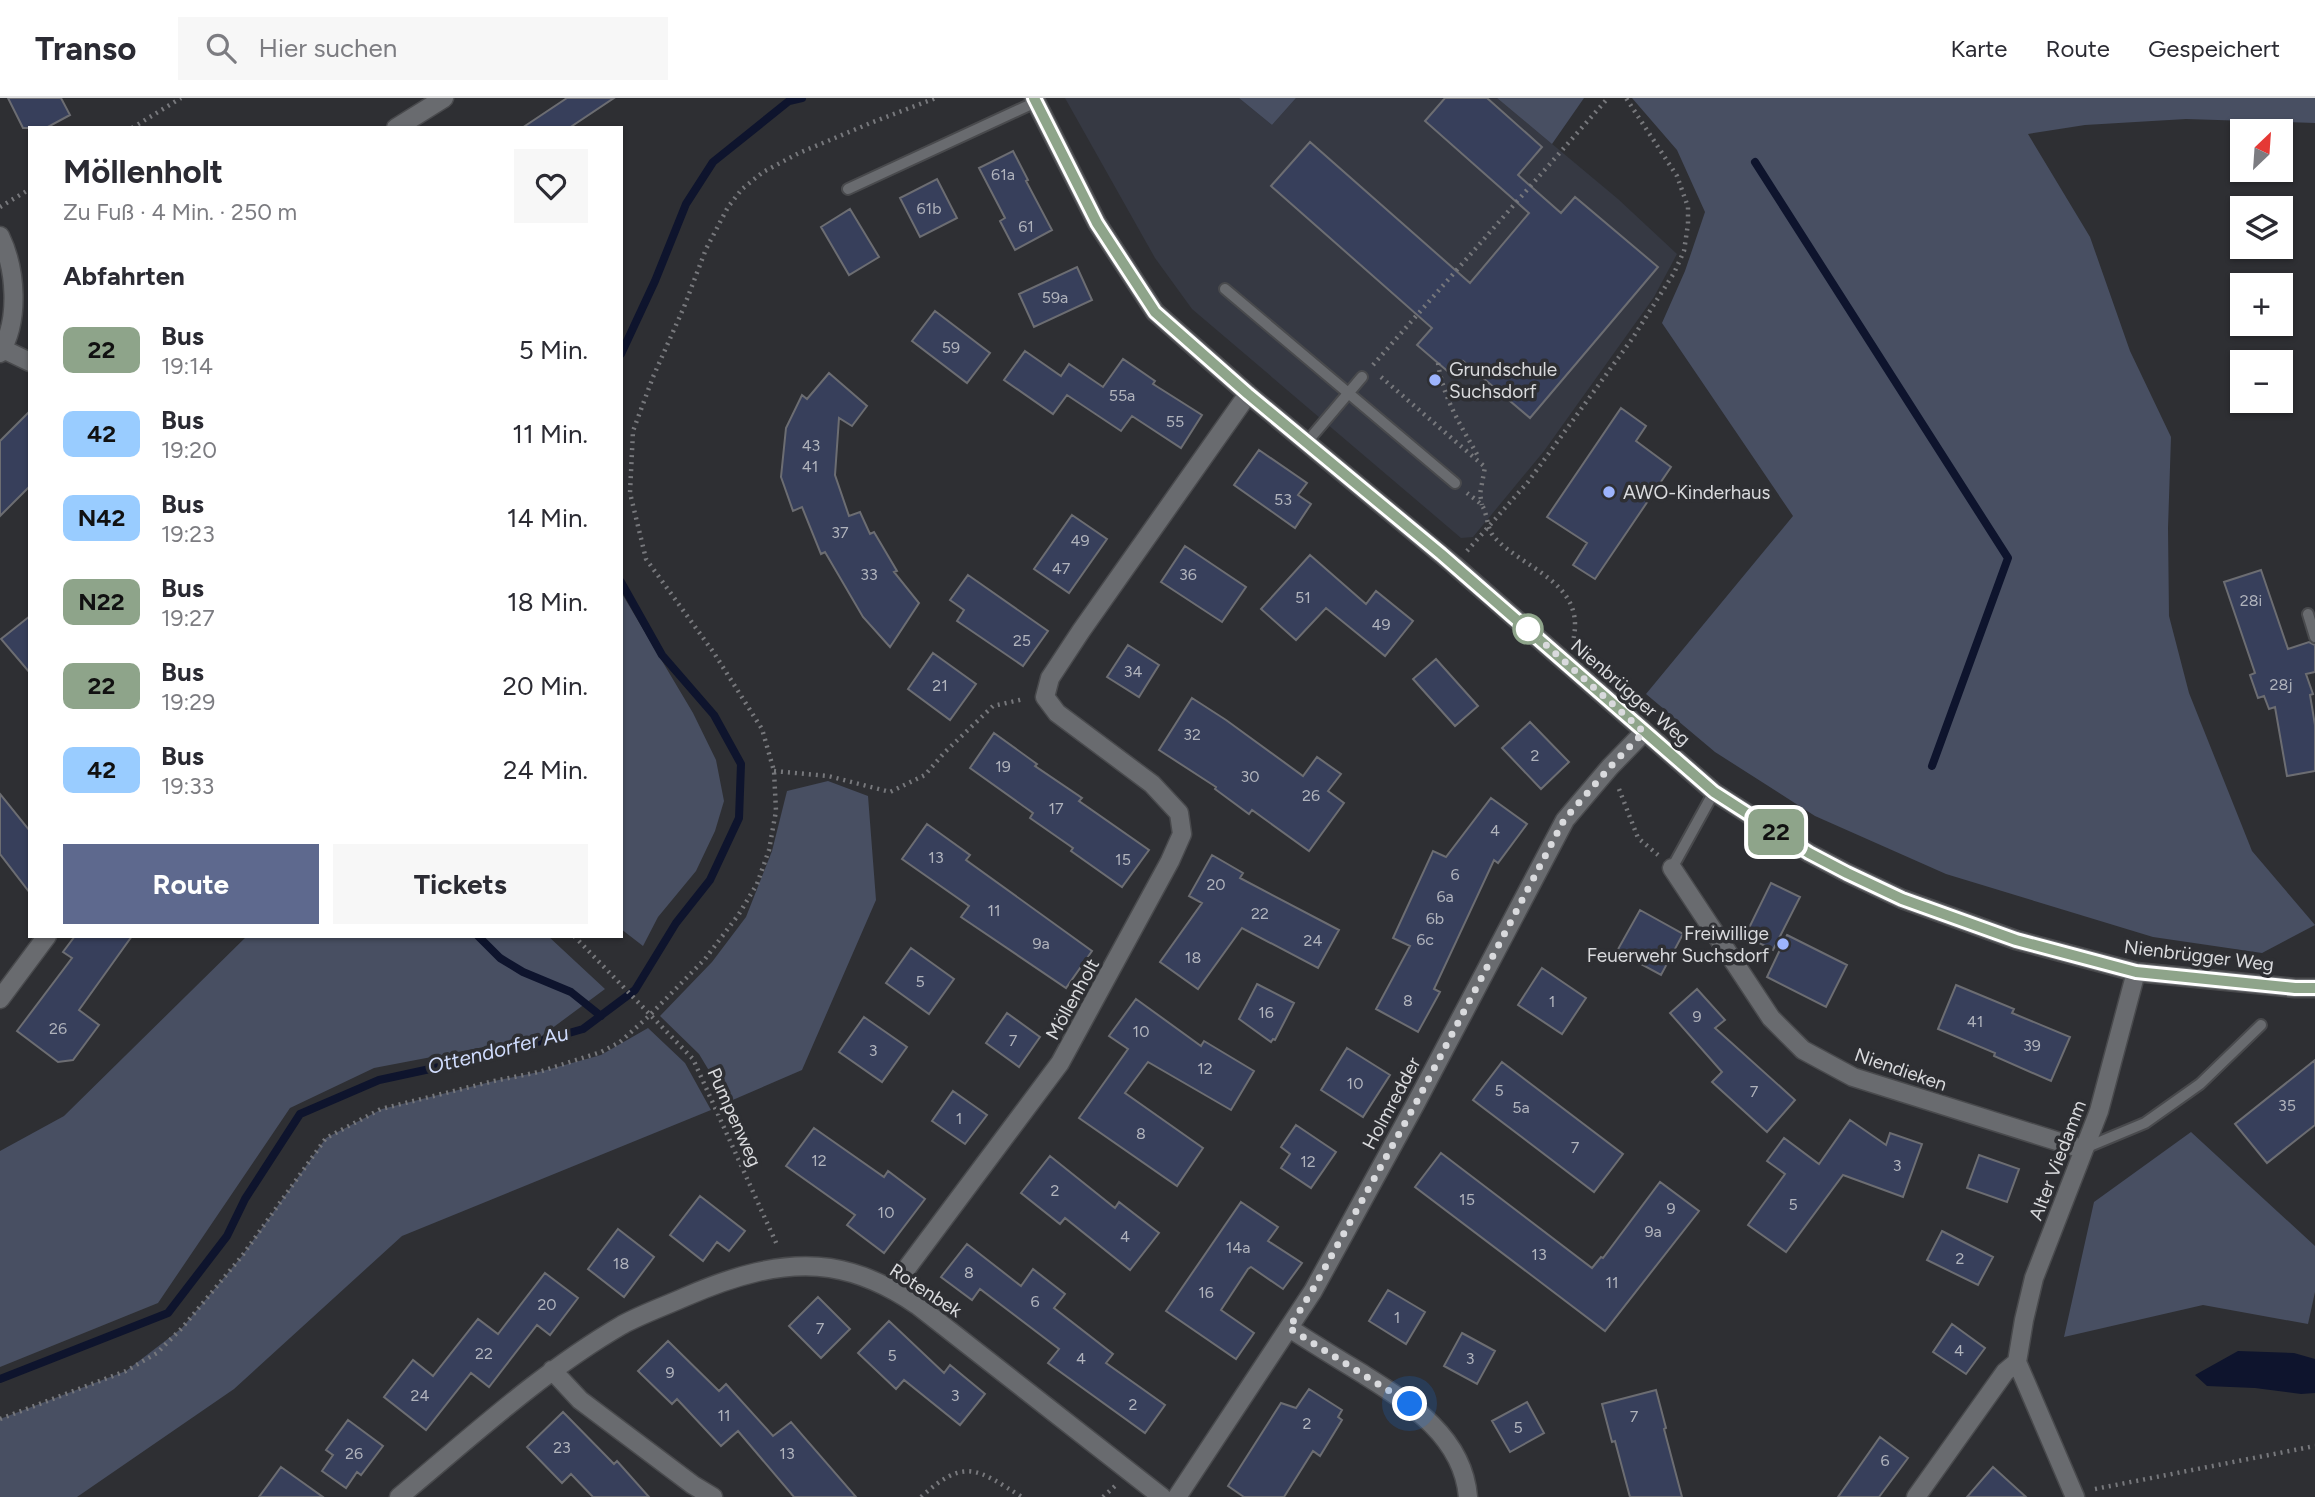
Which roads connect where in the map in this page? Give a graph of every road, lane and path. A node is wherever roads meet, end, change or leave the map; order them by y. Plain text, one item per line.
1 (181, 98) edge
2 (444, 98) edge
3 (936, 98) edge
4 (1608, 98) edge
5 (1626, 98) edge
6 (1035, 100) edge
7 (135, 126) edge
8 (399, 126) edge
9 (848, 189) dead end
10 (28, 190) edge
11 (0, 207) edge
12 (0, 236) edge
13 (1225, 289) dead end
14 (1, 351) edge
15 (28, 361) edge
16 (1438, 363) dead end
17 (1366, 372) junction
18 (1349, 393) junction
19 (1248, 394) junction
20 (1307, 442) junction
21 (1480, 460) junction
22 (1455, 483) joint
23 (1482, 506) junction
24 (1489, 526) junction
25 (1454, 565) junction
26 (2308, 614) dead end
27 (2315, 637) edge
28 (1563, 660) junction
29 (1045, 697) junction
30 (1644, 732) junction
31 (1610, 767) junction
32 (774, 771) junction
33 (1714, 792) junction
34 (1672, 868) junction
35 (46, 938) edge
36 (576, 938) edge
37 (2136, 972) junction
38 (2315, 988) edge
39 (0, 999) edge
40 (649, 1016) junction
41 (2261, 1026) dead end
42 (2082, 1150) junction
43 (787, 1267) junction
44 (892, 1288) junction
45 (1289, 1328) junction
46 (2017, 1362) junction
47 (552, 1370) junction
48 (0, 1419) edge
49 (2315, 1446) edge
50 (2074, 1495) edge
51 (399, 1497) edge
52 (713, 1497) edge
53 (921, 1497) edge
54 (1023, 1497) edge
55 (1162, 1497) edge
56 (1177, 1497) edge
57 (1468, 1497) edge
58 (1916, 1497) edge

1 - 7 path
2 - 8 street
3 - 32 path
4 - 17 path
5 - 24 path
6 - 9 lane
6 - 19 street, Nienbrügger Weg
10 - 11 path
12 - 14 street
13 - 18 lane
14 - 15 street
16 - 21 path
17 - 18 lane
17 - 21 path
18 - 20 lane
18 - 22 lane
19 - 20 street, Nienbrügger Weg
19 - 29 street
20 - 25 street, Nienbrügger Weg
21 - 23 path
22 - 23 path
23 - 24 path
24 - 25 path
24 - 28 path
25 - 28 street, Nienbrügger Weg
26 - 27 lane
28 - 30 street, Nienbrügger Weg
29 - 32 path
29 - 44 street, Möllenholt
30 - 31 street, Holmredder
30 - 33 street, Nienbrügger Weg
31 - 34 path
31 - 45 street, Holmredder
32 - 40 path
33 - 34 lane
33 - 37 street, Nienbrügger Weg
34 - 42 street, Niendieken
35 - 39 street
36 - 40 path, Pumpenweg
37 - 38 street, Nienbrügger Weg
37 - 42 street, Alter Viedamm
40 - 43 path, Pumpenweg
40 - 48 path
41 - 42 lane
42 - 46 street, Alter Viedamm
43 - 44 street, Rotenbek
43 - 47 street, Rotenbek
44 - 55 street, Rotenbek
45 - 56 street, Holmredder
45 - 57 street
46 - 50 street
46 - 58 street
47 - 51 street, Rotenbek
47 - 52 street
49 - 50 path
53 - 54 path

